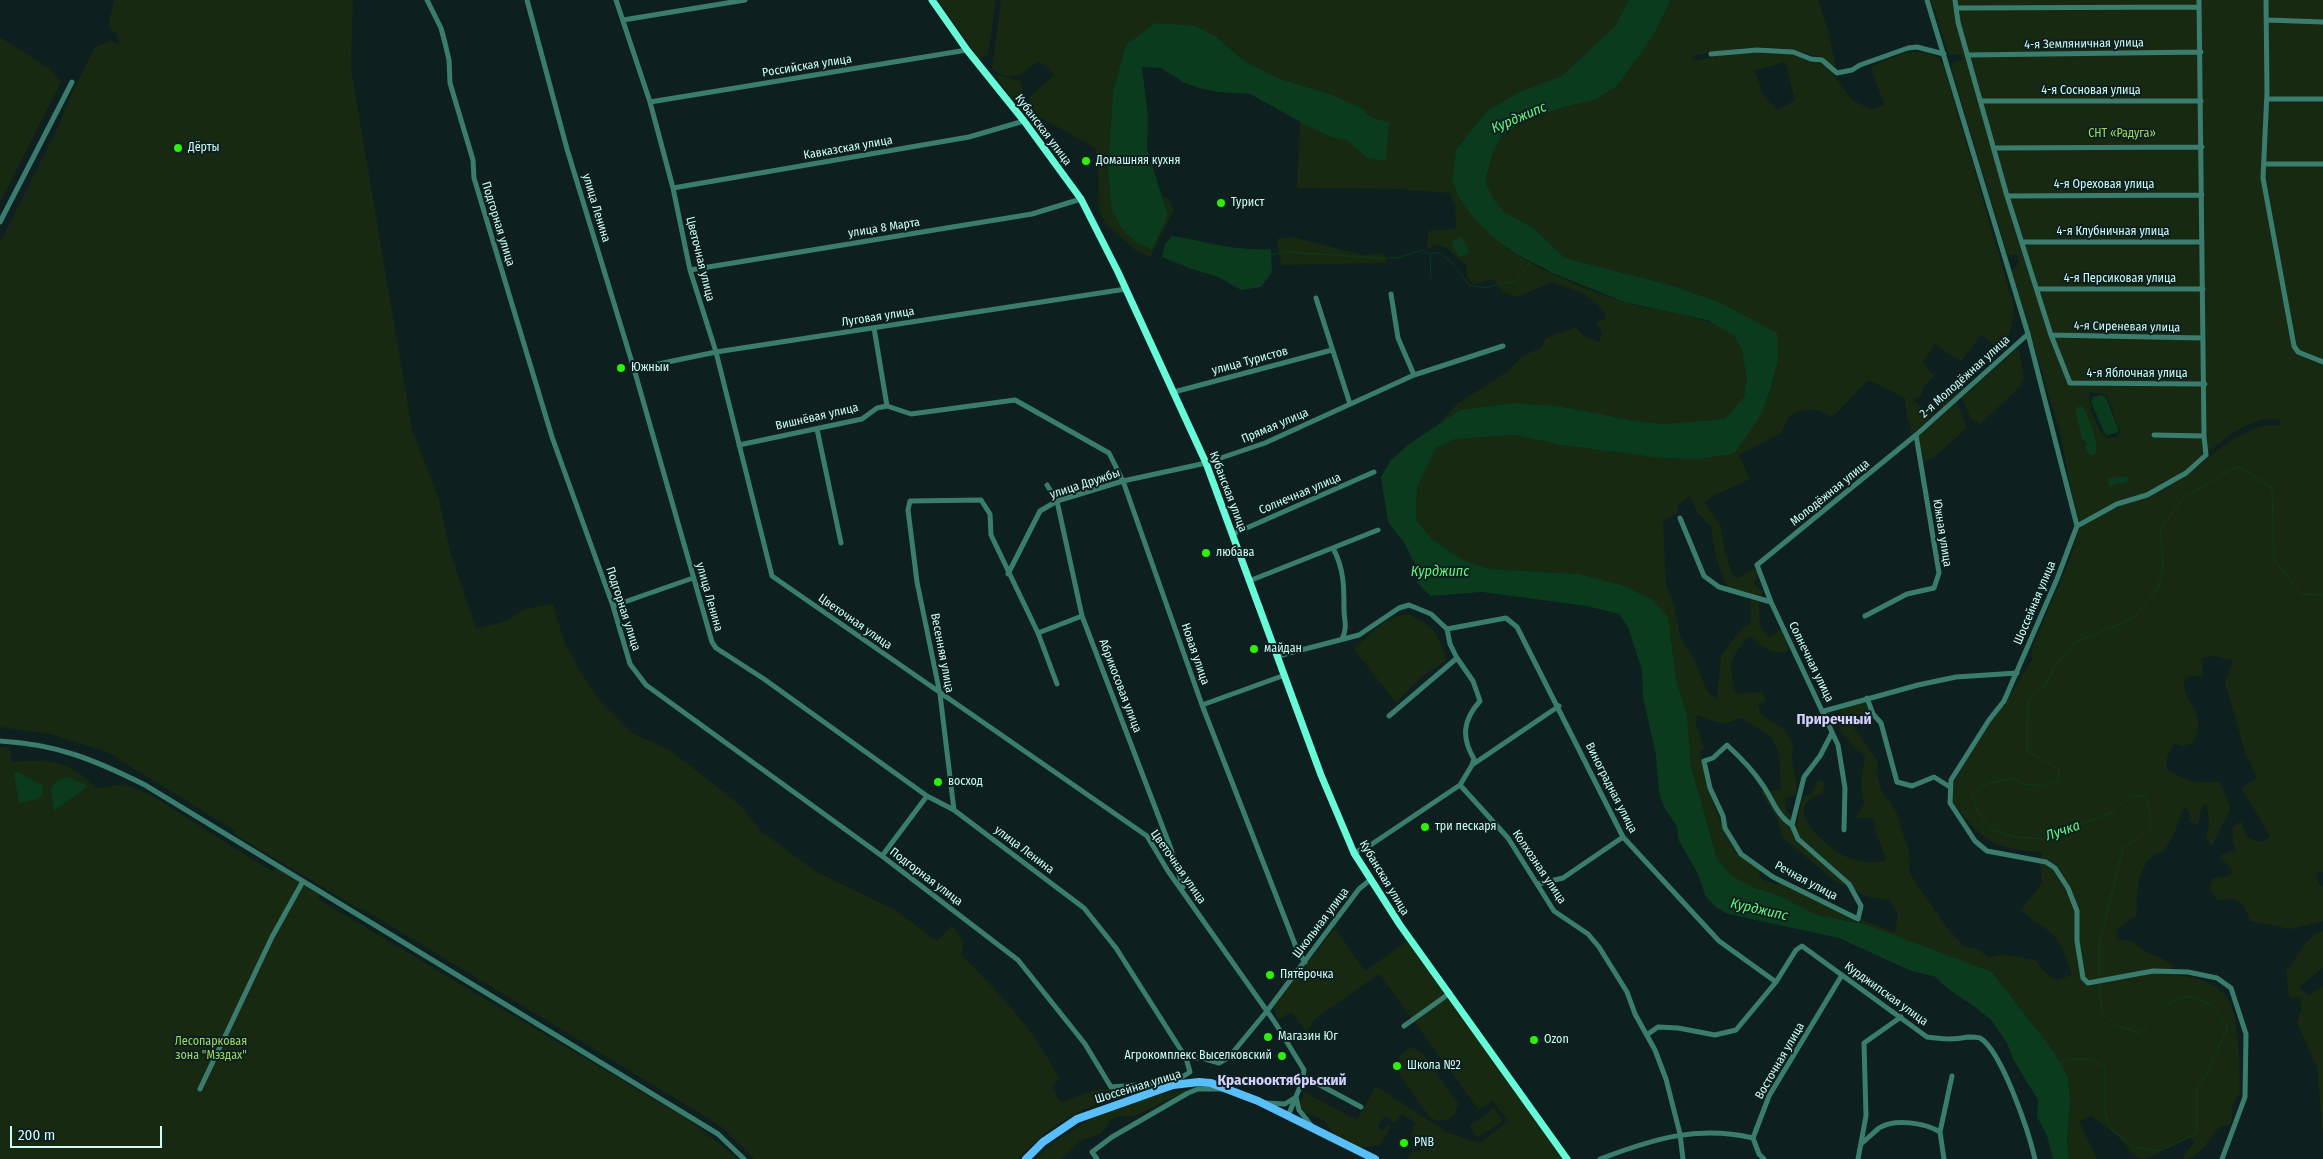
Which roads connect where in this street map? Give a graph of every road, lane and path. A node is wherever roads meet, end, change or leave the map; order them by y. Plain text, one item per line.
1 (427, 0) edge
2 (527, 0) edge
3 (616, 0) edge
4 (745, 0) edge
5 (932, 0) edge
6 (1927, 0) edge
7 (1956, 0) edge
8 (2199, 0) edge
9 (2266, 0) edge
10 (2199, 7) junction
11 (1957, 8) junction
12 (623, 20) junction
13 (2267, 20) junction
14 (2323, 22) edge
15 (967, 50) junction
16 (2201, 52) junction
17 (1711, 54) dead end
18 (1944, 54) junction
19 (1968, 55) junction
20 (72, 82) dead end
21 (2267, 99) junction
22 (2323, 99) edge
23 (1981, 101) junction
24 (2201, 101) junction
25 (650, 102) junction
26 (1024, 121) junction
27 (1994, 148) junction
28 (2202, 148) junction
29 (2265, 164) junction
30 (2323, 164) edge
31 (673, 188) junction
32 (2202, 195) junction
33 (2007, 196) junction
34 (1081, 199) junction
35 (0, 222) edge
36 (2024, 242) junction
37 (2202, 242) junction
38 (690, 270) junction
39 (1126, 289) junction
40 (2038, 289) junction
41 (2203, 289) junction
42 (1390, 294) dead end
43 (1316, 298) dead end
44 (874, 328) junction
45 (2028, 334) junction
46 (2051, 335) junction
47 (2202, 338) junction
48 (1503, 346) dead end
49 (1332, 350) junction
50 (716, 352) junction
51 (2323, 362) edge
52 (634, 369) junction
53 (1414, 375) junction
54 (2205, 384) junction
55 (1174, 392) junction
56 (1350, 404) junction
57 (887, 406) junction
58 (817, 429) junction
59 (2154, 435) dead end
60 (1916, 436) junction
61 (2204, 436) junction
62 (739, 445) junction
63 (1206, 463) junction
64 (1374, 472) dead end
65 (1123, 481) junction
66 (1047, 485) dead end
67 (1057, 501) junction
68 (1680, 518) dead end
69 (2077, 526) junction
70 (1378, 530) dead end
71 (1233, 534) junction
72 (841, 543) dead end
73 (1333, 548) junction
74 (1757, 566) joint
75 (1008, 574) junction
76 (693, 578) junction
77 (1249, 581) junction
78 (1771, 602) junction
79 (614, 606) junction
80 (1082, 616) junction
81 (1865, 616) dead end
82 (1447, 629) junction
83 (1038, 633) junction
84 (1342, 639) junction
85 (1278, 656) junction
86 (1457, 658) junction
87 (2017, 673) junction
88 (1284, 675) junction
89 (1057, 684) dead end
90 (940, 694) junction
91 (1867, 698) junction
92 (1202, 705) junction
93 (1558, 706) junction
94 (1824, 712) junction
95 (1389, 716) dead end
96 (1832, 733) junction
97 (0, 741) edge
98 (1472, 765) junction
99 (1460, 785) junction
100 (1950, 787) junction
101 (927, 796) junction
102 (954, 810) junction
103 (1792, 825) junction
104 (1844, 830) dead end
105 (1623, 837) junction
106 (1354, 853) junction
107 (882, 856) junction
108 (1370, 880) junction
109 (302, 882) junction
110 (1538, 884) junction
111 (1185, 893) junction
112 (1305, 962) junction
113 (1842, 975) junction
114 (1776, 982) junction
115 (1450, 993) junction
116 (1267, 1011) junction
117 (1901, 1017) junction
118 (1404, 1026) dead end
119 (1648, 1034) junction
120 (1186, 1058) junction
121 (1303, 1076) junction
122 (1952, 1076) dead end
123 (200, 1089) dead end
124 (1226, 1089) junction
125 (1296, 1098) junction
126 (1258, 1101) junction
127 (1360, 1107) dead end
128 (1288, 1116) junction
129 (1315, 1129) junction
130 (1940, 1132) junction
131 (1680, 1134) junction
132 (1753, 1138) junction
133 (1861, 1145) junction
134 (744, 1159) edge
135 (1026, 1159) edge
136 (1097, 1159) edge
137 (1375, 1159) edge
138 (1568, 1159) edge
139 (1600, 1159) edge
140 (1683, 1159) edge
141 (1764, 1159) edge
142 (1858, 1159) edge
143 (1944, 1159) edge
144 (2036, 1159) edge
145 (2222, 1159) edge

1 - 79 street, Подгорная улица
2 - 52 street, улица Ленина
3 - 12 street, Цветочная улица
4 - 12 street
5 - 15 main road, Кубанская улица
6 - 18 street
7 - 11 street
8 - 10 street
9 - 13 street
10 - 11 street
10 - 16 street
11 - 19 street
12 - 25 street, Цветочная улица
13 - 14 street
13 - 21 street
15 - 25 street, Российская улица
15 - 26 main road, Кубанская улица
16 - 19 street, 4-я Земляничная улица
16 - 24 street
17 - 18 street
18 - 45 street
19 - 23 street
20 - 35 street
21 - 22 street
21 - 29 street
23 - 24 street, 4-я Сосновая улица
23 - 27 street
24 - 28 street
25 - 31 street, Цветочная улица
26 - 31 street, Кавказская улица
26 - 34 main road, Кубанская улица
27 - 28 street
27 - 33 street
28 - 32 street
29 - 30 street
29 - 51 street
31 - 38 street, Цветочная улица
32 - 33 street, 4-я Ореховая улица
32 - 37 street
33 - 36 street
34 - 38 street, улица 8 Марта
34 - 39 main road, Кубанская улица
36 - 37 street, 4-я Клубничная улица
36 - 40 street
37 - 41 street
38 - 50 street, Цветочная улица
39 - 44 street, Луговая улица
39 - 55 main road, Кубанская улица
40 - 41 street, 4-я Персиковая улица
40 - 46 street
41 - 47 street
42 - 53 street
43 - 49 street
44 - 50 street, Луговая улица
44 - 57 street
45 - 60 street, 2-я Молодёжная улица
45 - 69 street
46 - 47 street, 4-я Сиреневая улица
46 - 54 street, 4-я Яблочная улица
47 - 54 street
48 - 53 street, Прямая улица
49 - 55 street, улица Туристов
49 - 56 street
50 - 52 street, Луговая улица
50 - 62 street, Цветочная улица
52 - 76 street, улица Ленина
53 - 56 street, Прямая улица
54 - 61 street
55 - 63 main road, Кубанская улица
56 - 63 street, Прямая улица
57 - 58 street, Вишнёвая улица
57 - 65 street, Новая улица
58 - 62 street, Вишнёвая улица
58 - 72 street
59 - 61 street
60 - 74 street, Молодёжная улица
60 - 81 street, Южная улица
61 - 69 street
62 - 90 street, Цветочная улица
63 - 65 street, улица Дружбы
63 - 71 main road, Кубанская улица
64 - 71 street, Солнечная улица
65 - 67 street, улица Дружбы
65 - 92 street, Новая улица
66 - 67 street, Абрикосовая улица
67 - 75 street, улица Дружбы
67 - 80 street, Абрикосовая улица
68 - 78 street
69 - 87 street, Шоссейная улица
70 - 73 street
71 - 77 main road, Кубанская улица
73 - 77 street
73 - 84 street
74 - 78 street, Солнечная улица
75 - 83 street
75 - 90 street, Весенняя улица
76 - 79 street
76 - 101 street, улица Ленина
77 - 85 main road, Кубанская улица
78 - 94 street, Солнечная улица
79 - 107 street, Подгорная улица
80 - 83 street
80 - 111 street, Абрикосовая улица
82 - 84 street
82 - 86 street
82 - 93 street, Виноградная улица
83 - 89 street
84 - 85 street
85 - 88 main road, Кубанская улица
86 - 95 street
86 - 98 street
87 - 91 street
87 - 100 street, Шоссейная улица
88 - 92 street
88 - 106 main road, Кубанская улица
90 - 102 street, Весенняя улица
90 - 111 street, Цветочная улица
91 - 94 street
91 - 100 street
92 - 112 street, Новая улица
93 - 98 street
93 - 105 street, Виноградная улица
94 - 96 street, Солнечная улица
96 - 103 street
96 - 104 street, Солнечная улица
97 - 109 street
98 - 99 street
99 - 106 street
99 - 110 street, Колхозная улица
100 - 145 street
101 - 102 street, улица Ленина
101 - 107 street
102 - 120 street, улица Ленина
103 - 103 street, Речная улица
105 - 110 street
105 - 114 street, Виноградная улица
106 - 108 main road, Кубанская улица
107 - 120 street, Подгорная улица
108 - 112 street, Школьная улица
108 - 115 main road, Кубанская улица
109 - 123 street
109 - 134 street
110 - 119 street, Колхозная улица
111 - 116 street, Цветочная улица
112 - 116 street, Школьная улица
113 - 114 street, Курджипская улица
113 - 117 street, Курджипская улица
113 - 132 street, Восточная улица
114 - 119 street
115 - 118 street
115 - 138 main road, Кубанская улица
116 - 120 street, Школьная улица
116 - 121 street, Цветочная улица
117 - 133 street
117 - 144 street, Курджипская улица
119 - 131 street, Колхозная улица
121 - 125 street
121 - 127 street
122 - 130 street
124 - 126 main road, Шоссейная улица
124 - 135 main road, Шоссейная улица
124 - 136 street
125 - 126 street
125 - 128 street
125 - 129 street
126 - 128 main road, Шоссейная улица
128 - 129 main road, Шоссейная улица
129 - 137 main road, Шоссейная улица
130 - 133 street
130 - 143 street
131 - 132 street
131 - 139 street
131 - 140 street, Колхозная улица
132 - 141 street
133 - 142 street

